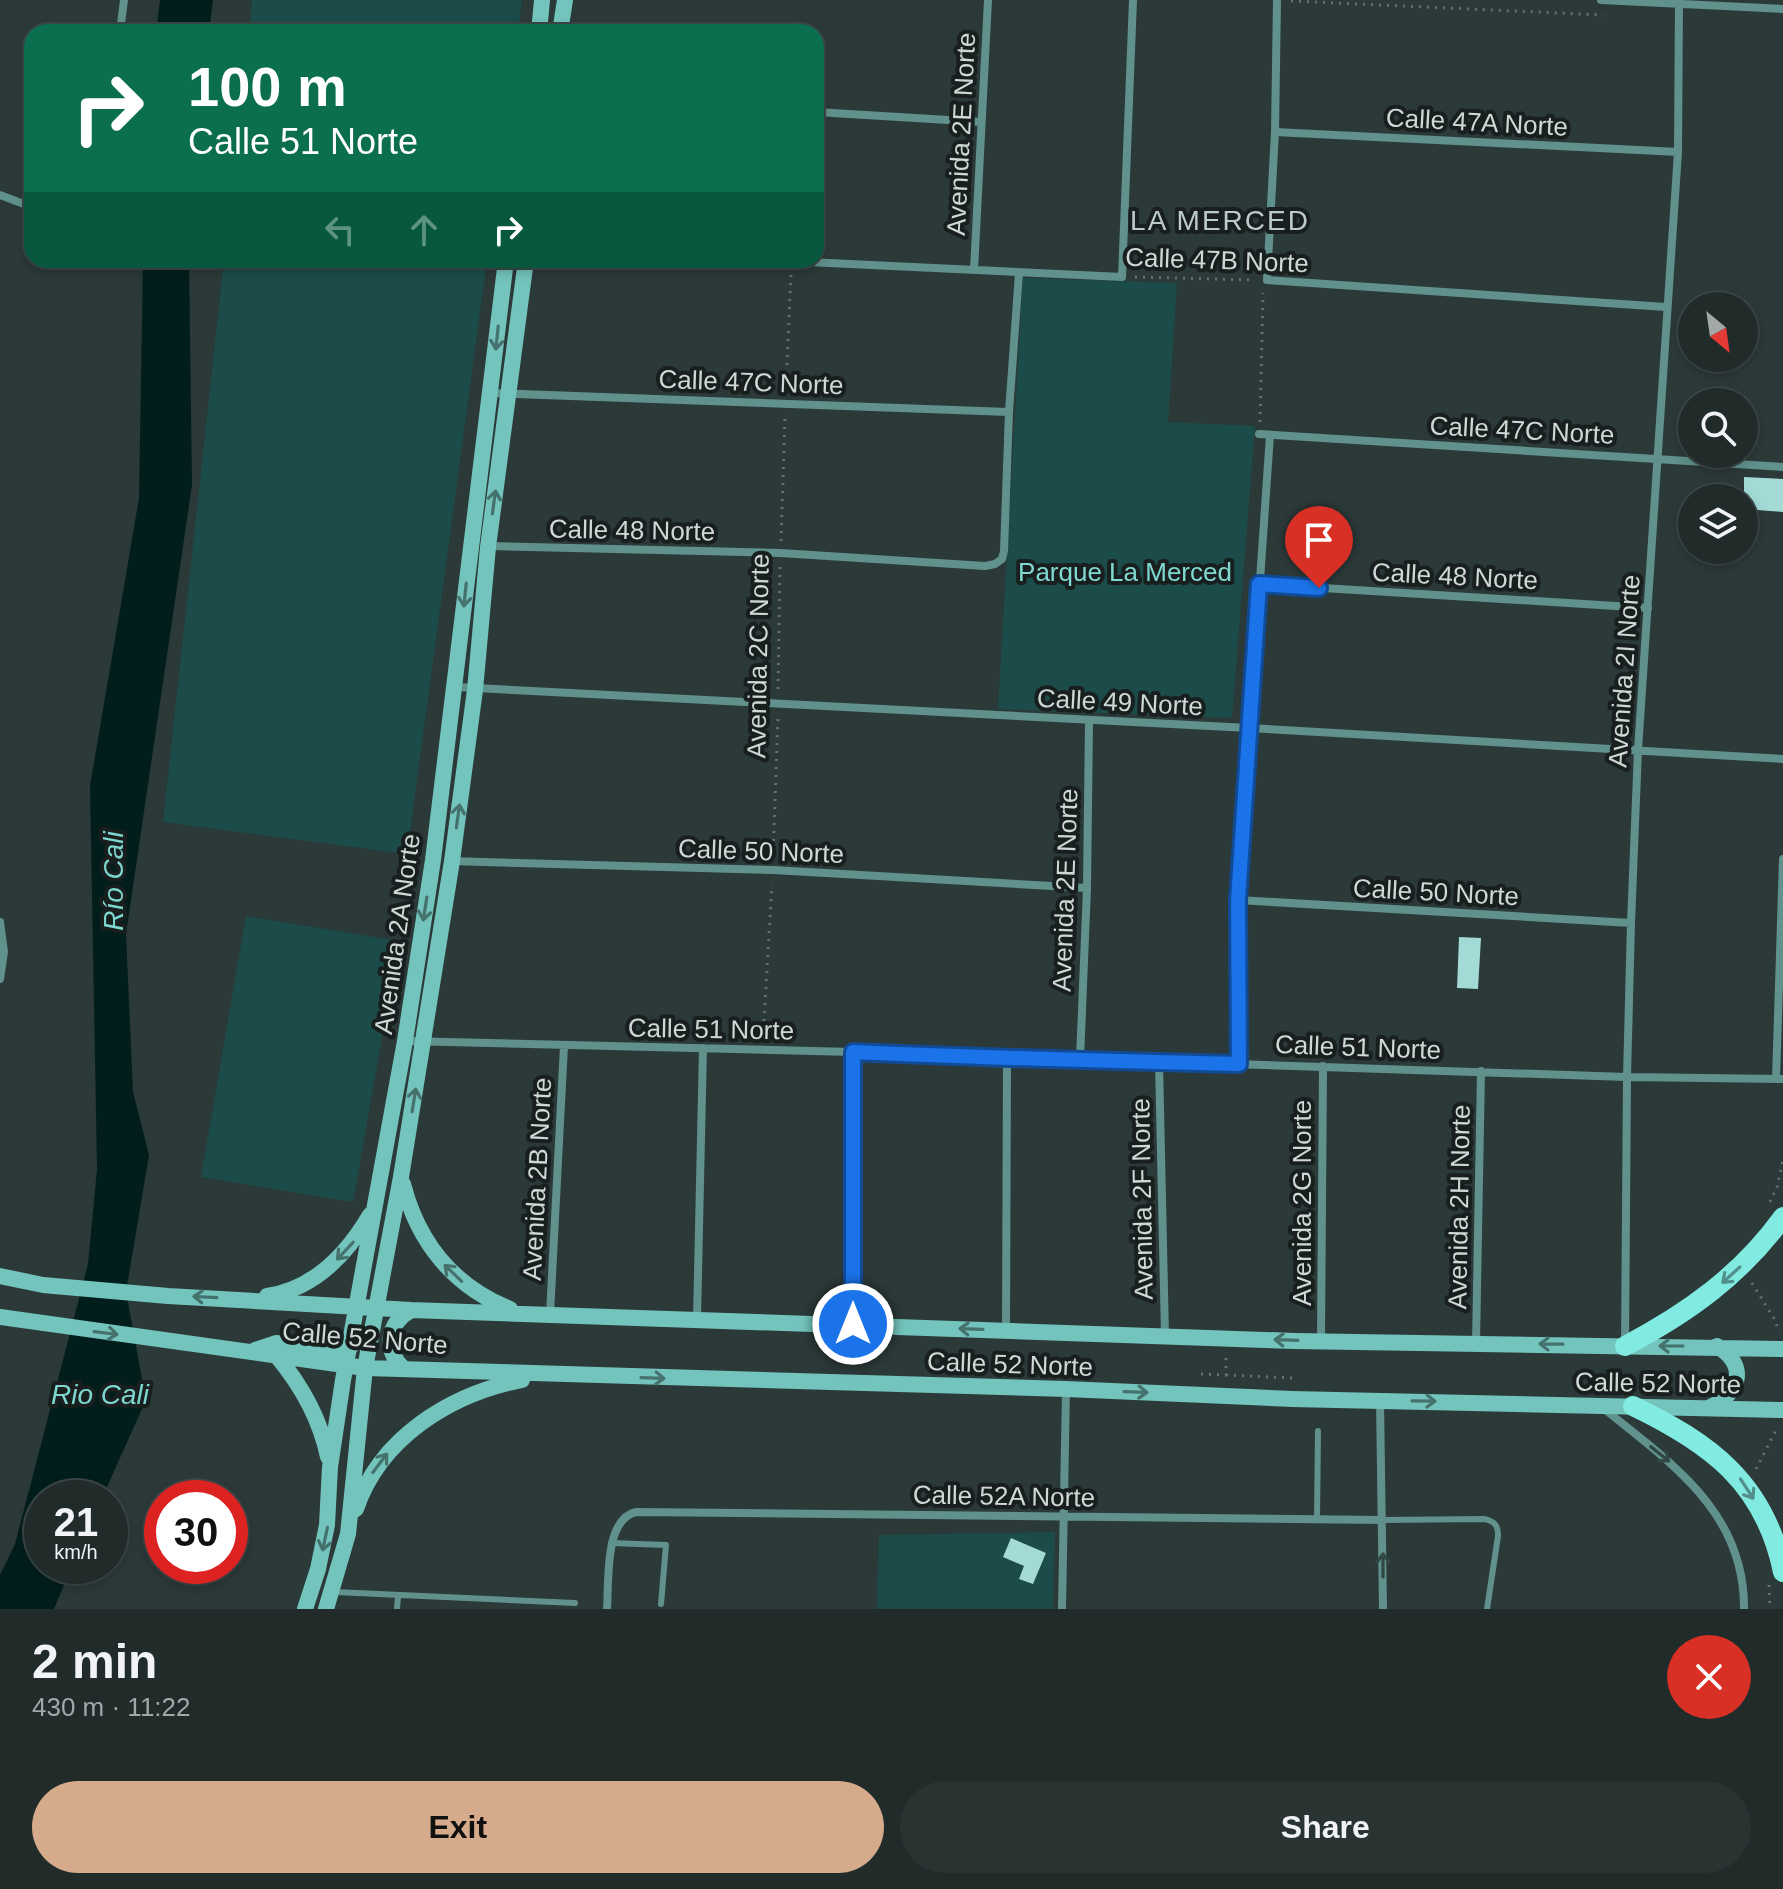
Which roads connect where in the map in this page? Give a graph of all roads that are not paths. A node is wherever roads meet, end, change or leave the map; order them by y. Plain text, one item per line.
1 (124, 0) edge
2 (542, 0) edge
3 (565, 0) edge
4 (988, 0) edge
5 (1133, 0) edge
6 (1278, 0) edge
7 (1601, 0) edge
8 (1679, 2) edge
9 (1783, 9) edge
10 (121, 24) edge
11 (540, 24) edge
12 (561, 24) edge
13 (824, 112) edge
14 (981, 122) junction
15 (1275, 132) junction
16 (1678, 152) junction
17 (0, 195) edge
18 (24, 204) edge
19 (824, 263) edge
20 (505, 268) edge
21 (525, 268) edge
22 (974, 270) junction
23 (1019, 273) junction
24 (1666, 307) junction
25 (491, 393) junction
26 (509, 393) junction
27 (1009, 412) junction
28 (1259, 434) road end
29 (1270, 435) junction
30 (1657, 457) junction
31 (1783, 467) edge
32 (470, 545) junction
33 (488, 547) junction
34 (1259, 584) junction
35 (1648, 608) junction
36 (455, 687) junction
37 (475, 690) junction
38 (1089, 721) junction
39 (1249, 728) junction
40 (1638, 750) junction
41 (1783, 759) edge
42 (1783, 859) edge
43 (433, 860) junction
44 (452, 861) junction
45 (1087, 888) junction
46 (1238, 900) junction
47 (0, 922) edge
48 (1631, 923) junction
49 (0, 979) edge
50 (405, 1041) junction
51 (423, 1042) junction
52 (564, 1046) junction
53 (703, 1048) junction
54 (853, 1052) junction
55 (1080, 1059) junction
56 (1007, 1060) junction
57 (1159, 1062) junction
58 (1239, 1064) junction
59 (1323, 1066) junction
60 (1481, 1071) junction
61 (1627, 1077) junction
62 (1779, 1079) edge
63 (401, 1177) junction
64 (380, 1182) junction
65 (1783, 1217) edge
66 (0, 1276) edge
67 (242, 1299) junction
68 (357, 1307) junction
69 (375, 1307) junction
70 (411, 1310) junction
71 (519, 1312) junction
72 (550, 1314) junction
73 (0, 1317) edge
74 (697, 1319) junction
75 (853, 1324) junction
76 (1006, 1330) junction
77 (1165, 1335) junction
78 (1321, 1340) junction
79 (1476, 1343) junction
80 (1625, 1346) junction
81 (1717, 1346) junction
82 (1783, 1349) edge
83 (250, 1351) junction
84 (276, 1355) junction
85 (346, 1358) junction
86 (365, 1368) junction
87 (404, 1369) junction
88 (575, 1375) junction
89 (1066, 1389) junction
90 (1380, 1400) junction
91 (1599, 1405) junction
92 (1633, 1406) junction
93 (1707, 1408) junction
94 (1783, 1410) edge
95 (1318, 1431) dead end
96 (330, 1467) junction
97 (1064, 1517) junction
98 (1317, 1519) junction
99 (1383, 1520) junction
100 (348, 1534) junction
101 (611, 1543) junction
102 (1783, 1572) edge
103 (332, 1592) junction
104 (398, 1596) junction
105 (575, 1603) dead end
106 (661, 1604) dead end
107 (305, 1609) edge
108 (326, 1609) edge
109 (397, 1609) edge
110 (607, 1609) edge
111 (1062, 1609) edge
112 (1383, 1609) edge
113 (1487, 1609) edge
114 (1744, 1609) edge

1 - 10 street
2 - 11 main road
3 - 12 main road
4 - 14 street, Avenida 2E Norte
5 - 23 street, Calle 47B Norte
6 - 15 street
7 - 8 street
8 - 9 street
8 - 16 street, Avenida 2I Norte
13 - 14 street
14 - 22 street, Avenida 2E Norte
15 - 16 street, Calle 47A Norte
15 - 24 street, Calle 47B Norte
16 - 24 street, Avenida 2I Norte
17 - 18 street
19 - 22 street, Calle 47B Norte
20 -> 25 main road, Avenida 2A Norte
21 - 26 main road, Avenida 2A Norte
22 - 23 street, Calle 47B Norte
23 - 27 street
24 - 30 street, Avenida 2I Norte
25 - 26 street, Calle 47C Norte
25 - 32 main road, Avenida 2A Norte
26 - 27 street, Calle 47C Norte
33 -> 26 main road, Avenida 2A Norte
27 - 33 street, Calle 48 Norte
28 - 29 street, Calle 47C Norte
29 - 30 street, Calle 47C Norte
29 - 34 street
30 - 31 street, Calle 47C Norte
30 - 35 street, Avenida 2I Norte
32 - 33 street, Calle 48 Norte
32 -> 36 main road, Avenida 2A Norte
33 - 37 main road, Avenida 2A Norte
34 - 35 street, Calle 48 Norte
34 - 39 street
35 - 40 street, Avenida 2I Norte
36 - 37 street, Calle 49 Norte
36 - 43 main road, Avenida 2A Norte
37 - 38 street, Calle 49 Norte
44 -> 37 main road, Avenida 2A Norte
38 - 39 street, Calle 49 Norte
38 - 45 street, Avenida 2E Norte
39 - 40 street, Calle 49 Norte
39 - 46 street
40 - 41 street, Calle 49 Norte
40 - 48 street, Avenida 2I Norte
42 - 62 street
43 - 44 street, Calle 50 Norte
43 -> 50 main road, Avenida 2A Norte
44 - 45 street, Calle 50 Norte
44 - 51 main road, Avenida 2A Norte
45 - 55 street, Avenida 2E Norte
46 - 48 street, Calle 50 Norte
46 - 58 street
47 - 49 street
48 - 61 street, Avenida 2I Norte
50 - 51 street, Calle 51 Norte
50 - 64 main road, Avenida 2A Norte
51 - 52 street, Calle 51 Norte
63 -> 51 main road, Avenida 2A Norte
52 - 53 street, Calle 51 Norte
52 - 72 street, Avenida 2B Norte
53 - 54 street, Calle 51 Norte
53 - 74 street
54 - 56 street, Calle 51 Norte
54 - 75 street
55 - 56 street, Calle 51 Norte
55 - 57 street, Calle 51 Norte
56 - 76 street
57 - 58 street, Calle 51 Norte
57 - 77 street, Avenida 2F Norte
58 - 59 street, Calle 51 Norte
59 - 60 street, Calle 51 Norte
59 - 78 street, Avenida 2G Norte
60 - 61 street, Calle 51 Norte
60 - 79 street, Avenida 2H Norte
61 - 62 street, Calle 51 Norte
61 - 80 street, Avenida 2I Norte
63 - 69 main road, Avenida 2A Norte
71 -> 63 main road
64 -> 67 main road
64 - 68 main road, Avenida 2A Norte
65 -> 80 main road
67 -> 66 main road, Calle 52 Norte
67 - 68 main road, Calle 52 Norte
68 - 69 main road, Calle 52 Norte
68 - 85 main road, Avenida 2A Norte
69 - 70 main road, Calle 52 Norte
69 - 85 main road
69 - 86 main road, Avenida 2A Norte
70 - 71 main road, Calle 52 Norte
70 - 87 main road
71 - 72 main road, Calle 52 Norte
72 - 74 main road, Calle 52 Norte
73 -> 83 main road, Calle 52 Norte
74 - 75 main road, Calle 52 Norte
76 -> 75 main road, Calle 52 Norte
76 - 77 main road, Calle 52 Norte
78 -> 77 main road, Calle 52 Norte
78 - 79 main road, Calle 52 Norte
80 -> 79 main road, Calle 52 Norte
81 -> 80 main road, Calle 52 Norte
81 - 82 main road, Calle 52 Norte
81 - 93 main road
83 - 84 main road, Calle 52 Norte
83 - 85 main road
84 - 85 main road, Calle 52 Norte
84 - 96 main road
85 - 86 main road, Calle 52 Norte
85 - 96 main road, Avenida 2A Norte
86 - 87 main road, Calle 52 Norte
86 - 100 main road, Avenida 2A Norte
87 - 88 main road, Calle 52 Norte
88 -> 89 main road, Calle 52 Norte
100 -> 88 main road
89 -> 90 main road, Calle 52 Norte
89 - 97 street
90 -> 91 main road, Calle 52 Norte
90 - 99 street
91 - 92 main road, Calle 52 Norte
91 -> 114 street
92 - 93 main road, Calle 52 Norte
92 -> 102 main road
93 - 94 main road, Calle 52 Norte
95 - 98 lane
96 -> 107 main road, Avenida 2A Norte
97 - 98 street, Calle 52A Norte
97 - 101 street, Calle 52A Norte
97 - 111 street
98 - 99 street, Calle 52A Norte
112 -> 99 street
99 - 113 lane
100 - 103 main road, Avenida 2A Norte
101 - 106 lane
101 - 110 street
103 - 104 lane
103 - 108 main road, Avenida 2A Norte
104 - 105 lane
104 - 109 lane

